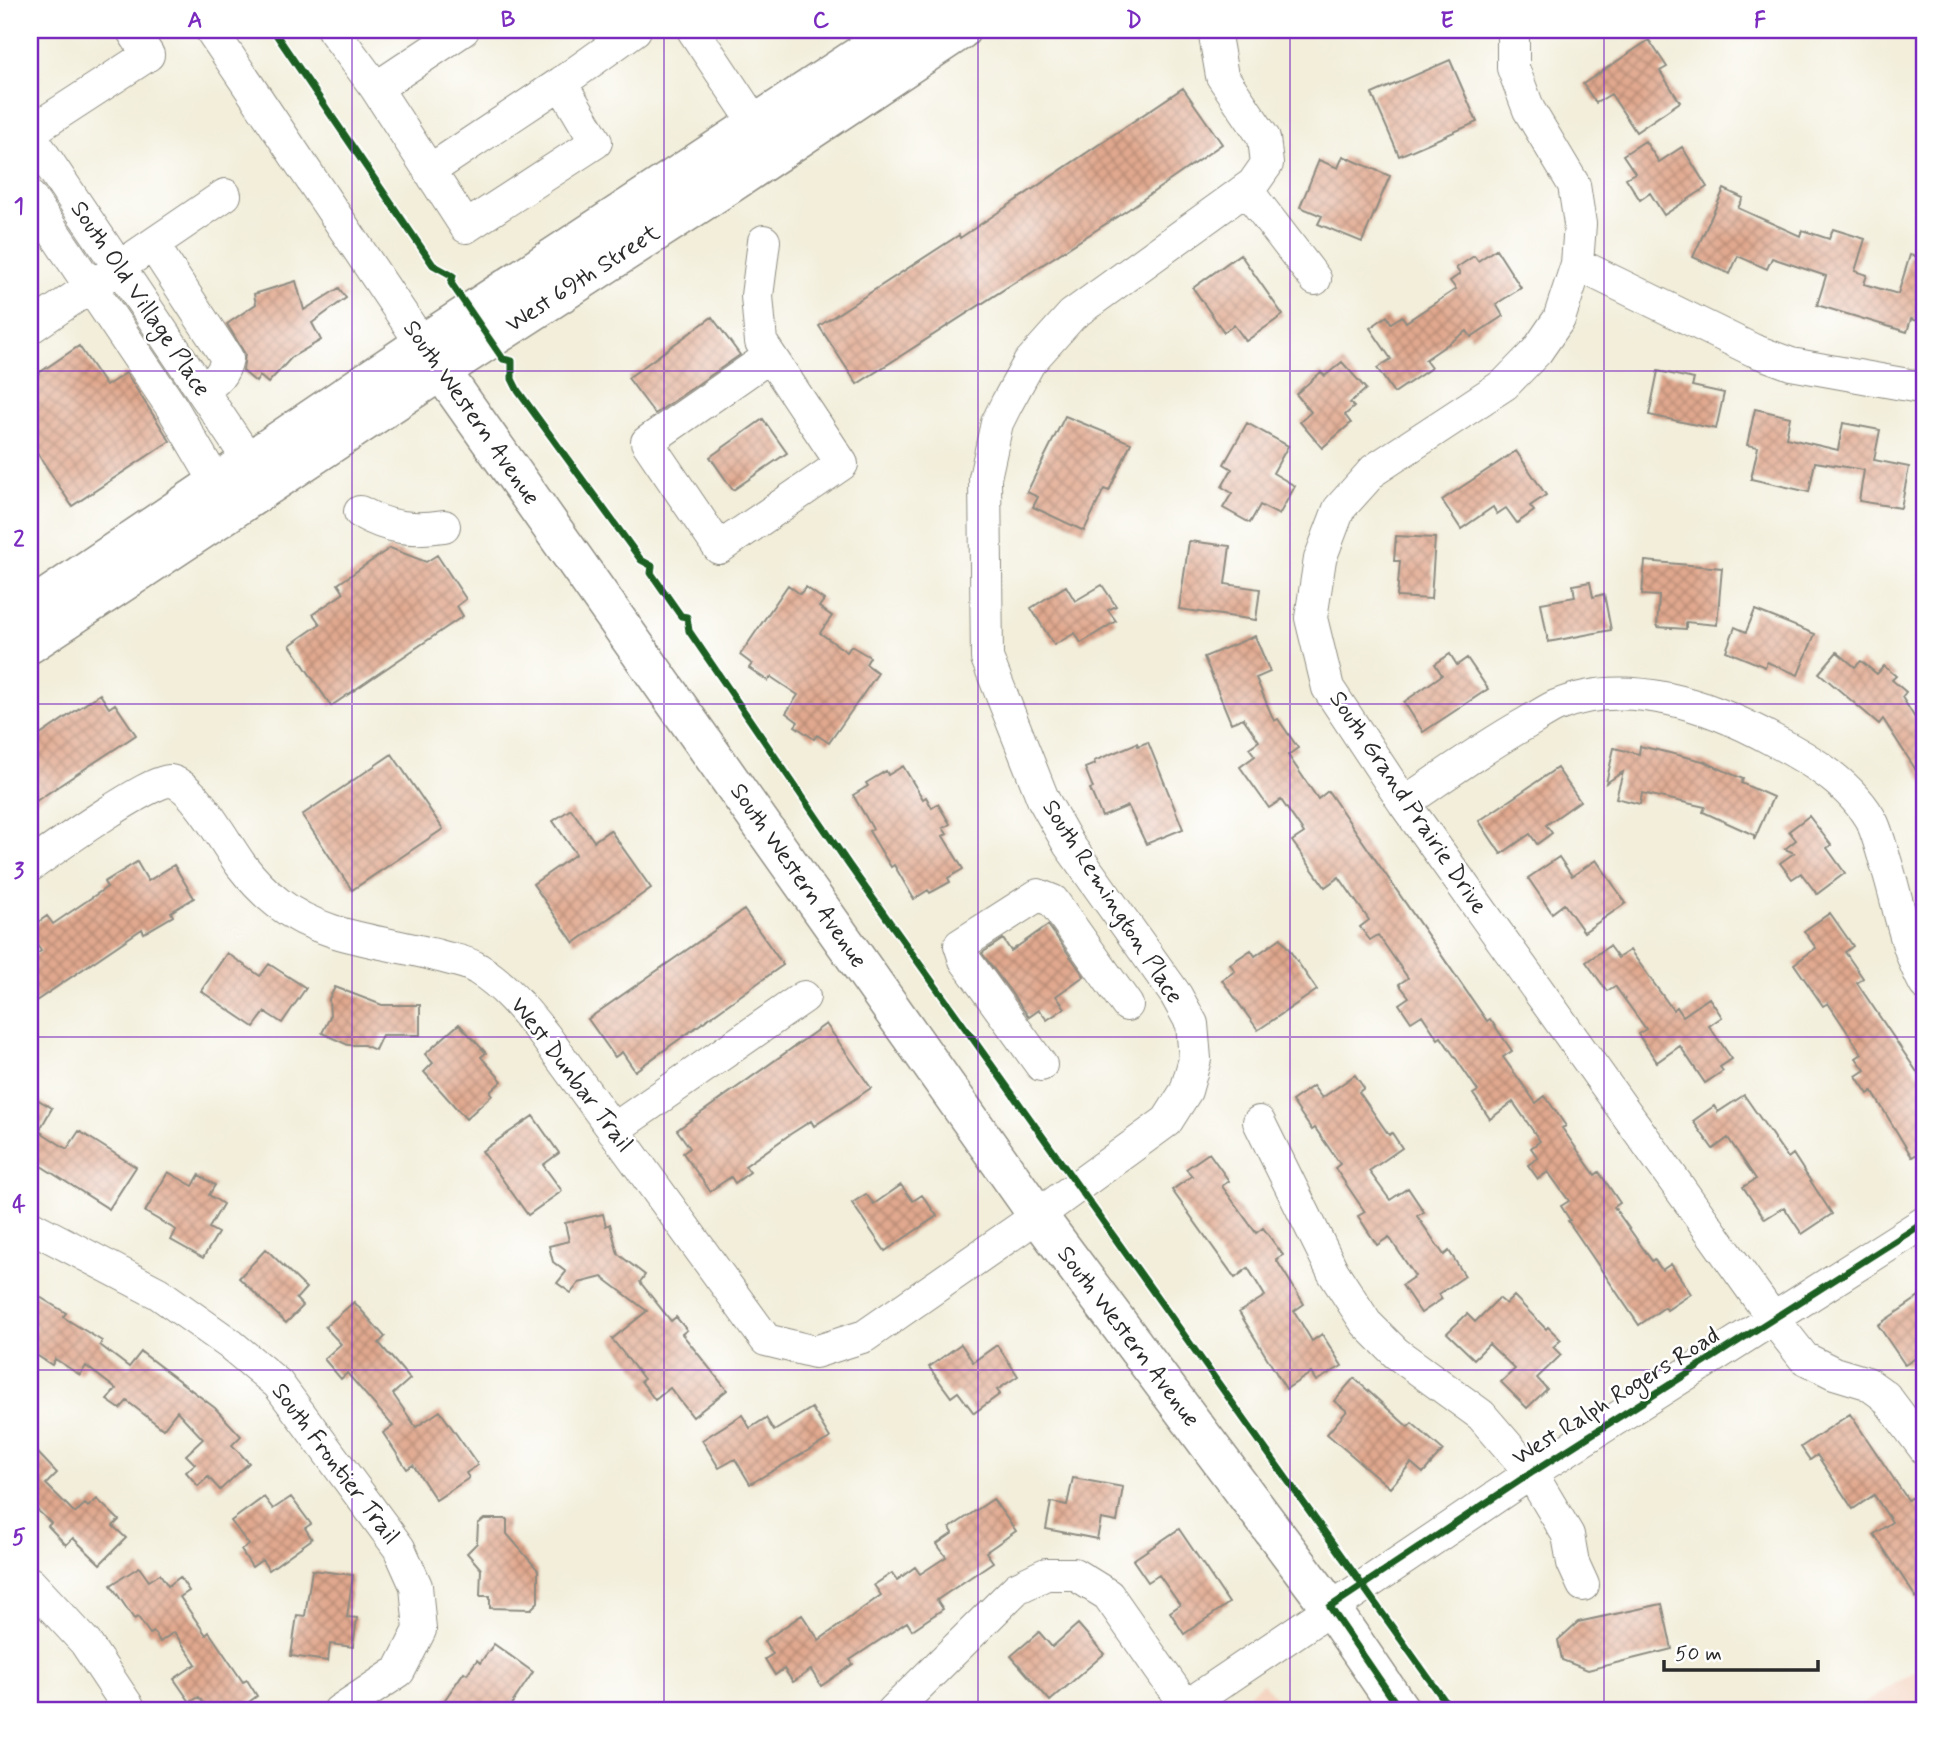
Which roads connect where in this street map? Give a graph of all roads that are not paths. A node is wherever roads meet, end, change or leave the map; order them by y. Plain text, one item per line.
1 (132, 30) edge
2 (211, 30) edge
3 (333, 30) edge
4 (463, 30) edge
5 (635, 30) edge
6 (693, 30) edge
7 (898, 30) edge
8 (961, 30) edge
9 (1214, 30) edge
10 (1513, 30) edge
11 (561, 83) junction
12 (376, 88) junction
13 (755, 123) junction
14 (30, 133) edge
15 (429, 171) junction
16 (1246, 189) junction
17 (225, 195) dead end
18 (30, 197) edge
19 (764, 241) dead end
20 (153, 245) junction
21 (1577, 264) junction
22 (119, 268) junction
23 (1315, 279) dead end
24 (90, 286) junction
25 (30, 328) edge
26 (770, 356) junction
27 (431, 357) junction
28 (1925, 388) edge
29 (201, 389) junction
30 (250, 462) junction
31 (217, 484) junction
32 (360, 512) dead end
33 (444, 526) dead end
34 (30, 609) edge
35 (30, 644) edge
36 (1404, 803) junction
37 (30, 866) edge
38 (1925, 984) edge
39 (804, 998) dead end
40 (1127, 1005) dead end
41 (1041, 1065) dead end
42 (1259, 1122) dead end
43 (613, 1130) junction
44 (1038, 1216) junction
45 (1925, 1222) edge
46 (30, 1226) edge
47 (1774, 1320) junction
48 (1913, 1406) edge
49 (1925, 1449) edge
50 (1531, 1473) junction
51 (30, 1583) edge
52 (1583, 1585) dead end
53 (1330, 1607) junction
54 (1182, 1708) edge
55 (131, 1711) edge
56 (339, 1711) edge
57 (893, 1711) edge
58 (1401, 1711) edge

1 - 14 street
2 - 27 street, South Western Avenue
3 - 12 street
4 - 12 street
5 - 11 street
6 - 13 street
7 - 13 main road, West 69th Street
8 - 27 main road, West 69th Street
9 - 16 street, South Remington Place
10 - 21 street, South Grand Prairie Drive
11 - 15 street
11 - 15 street
12 - 15 street
13 - 27 main road, West 69th Street
14 - 22 street, South Old Village Place
16 - 23 street
16 - 44 street, South Remington Place
17 - 20 street
18 - 24 street, South Old Village Place
19 - 26 street
20 - 22 street
20 - 29 street
21 - 28 street
21 - 36 street, South Grand Prairie Drive
22 - 24 street
22 - 29 street, South Old Village Place
24 - 25 street
24 - 31 street, South Old Village Place
26 - 26 street
27 - 30 main road, West 69th Street
27 - 35 main road, West 69th Street
27 - 44 main road, South Western Avenue
29 - 30 street, South Old Village Place
30 - 31 main road, West 69th Street
31 - 34 main road, West 69th Street
32 - 33 street
36 - 38 street
36 - 47 street, South Grand Prairie Drive
37 - 43 street, West Dunbar Trail
39 - 43 street
40 - 41 street
42 - 50 street
43 - 44 street, West Dunbar Trail
44 - 53 main road, South Western Avenue
45 - 47 street, West Ralph Rogers Road
46 - 56 street, South Frontier Trail
47 - 48 street, South Grand Prairie Drive
47 - 50 street, West Ralph Rogers Road
48 - 49 street, South Grand Prairie Drive
50 - 52 street
50 - 53 street, West Ralph Rogers Road
51 - 55 street
53 - 54 street, West Ralph Rogers Road
53 - 58 main road, South Western Avenue
54 - 57 street

